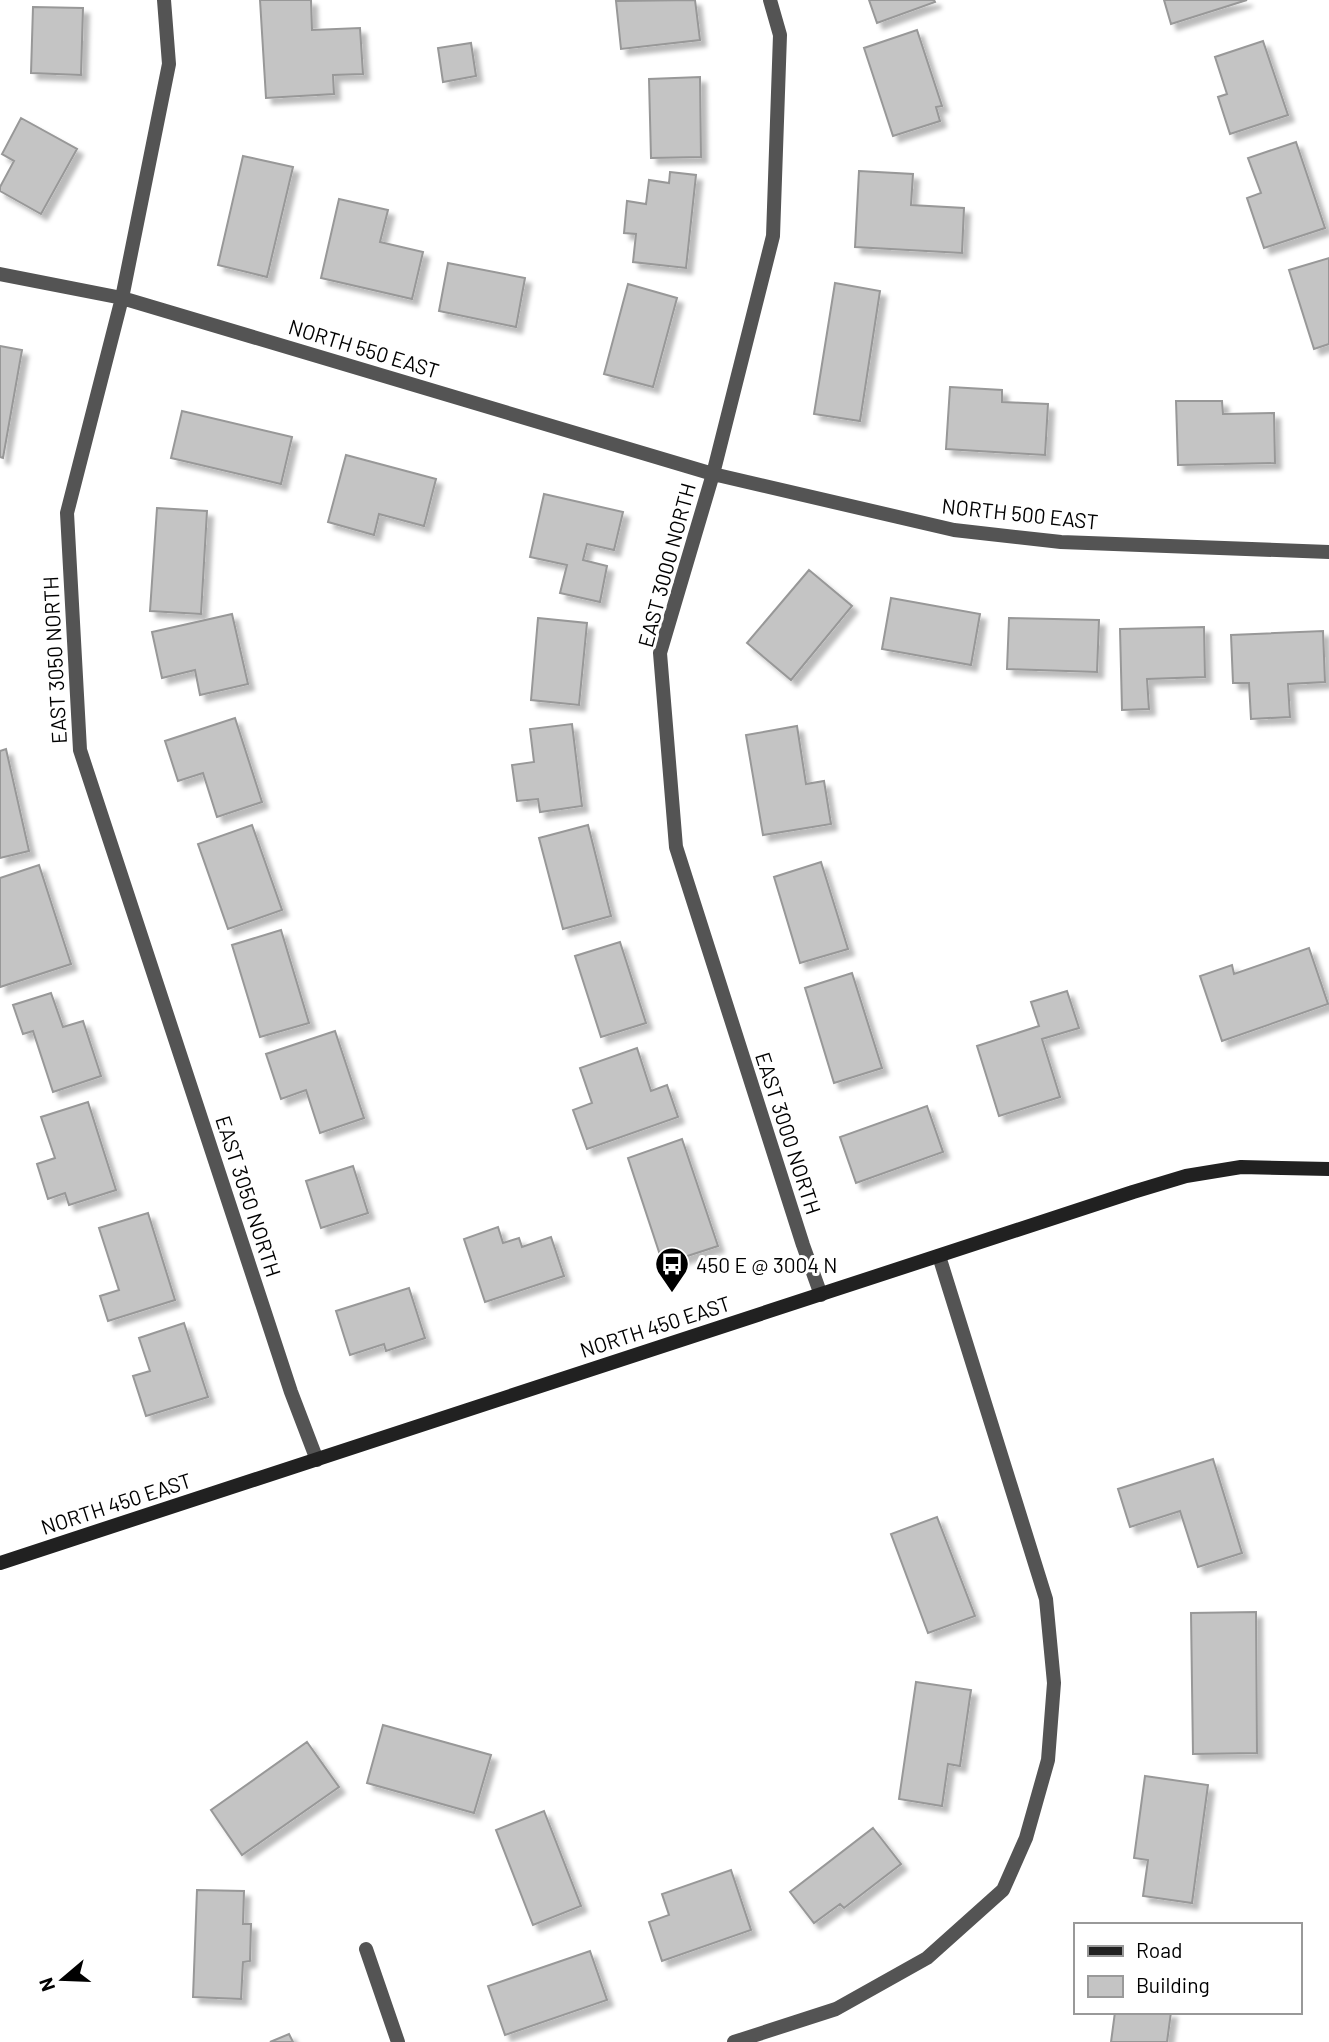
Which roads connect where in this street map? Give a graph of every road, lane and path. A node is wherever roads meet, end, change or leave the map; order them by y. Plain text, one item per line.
1 (164, 0) edge
2 (769, 0) edge
3 (0, 274) edge
4 (122, 298) junction
5 (713, 474) junction
6 (1329, 552) edge
7 (1329, 1169) edge
8 (939, 1256) junction
9 (821, 1295) junction
10 (317, 1460) junction
11 (0, 1563) edge
12 (366, 1949) dead end
13 (398, 2042) edge
14 (734, 2042) edge

1 - 4 street, EAST 3050 NORTH
2 - 5 street, EAST 3000 NORTH
3 - 4 street, NORTH 550 EAST
4 - 5 street, NORTH 550 EAST
4 - 10 street, EAST 3050 NORTH
5 - 6 street, NORTH 500 EAST
5 - 9 street, EAST 3000 NORTH
7 - 8 main road, NORTH 450 EAST
8 - 9 main road, NORTH 450 EAST
8 - 14 street
9 - 10 main road, NORTH 450 EAST
10 - 11 main road, NORTH 450 EAST
12 - 13 street

